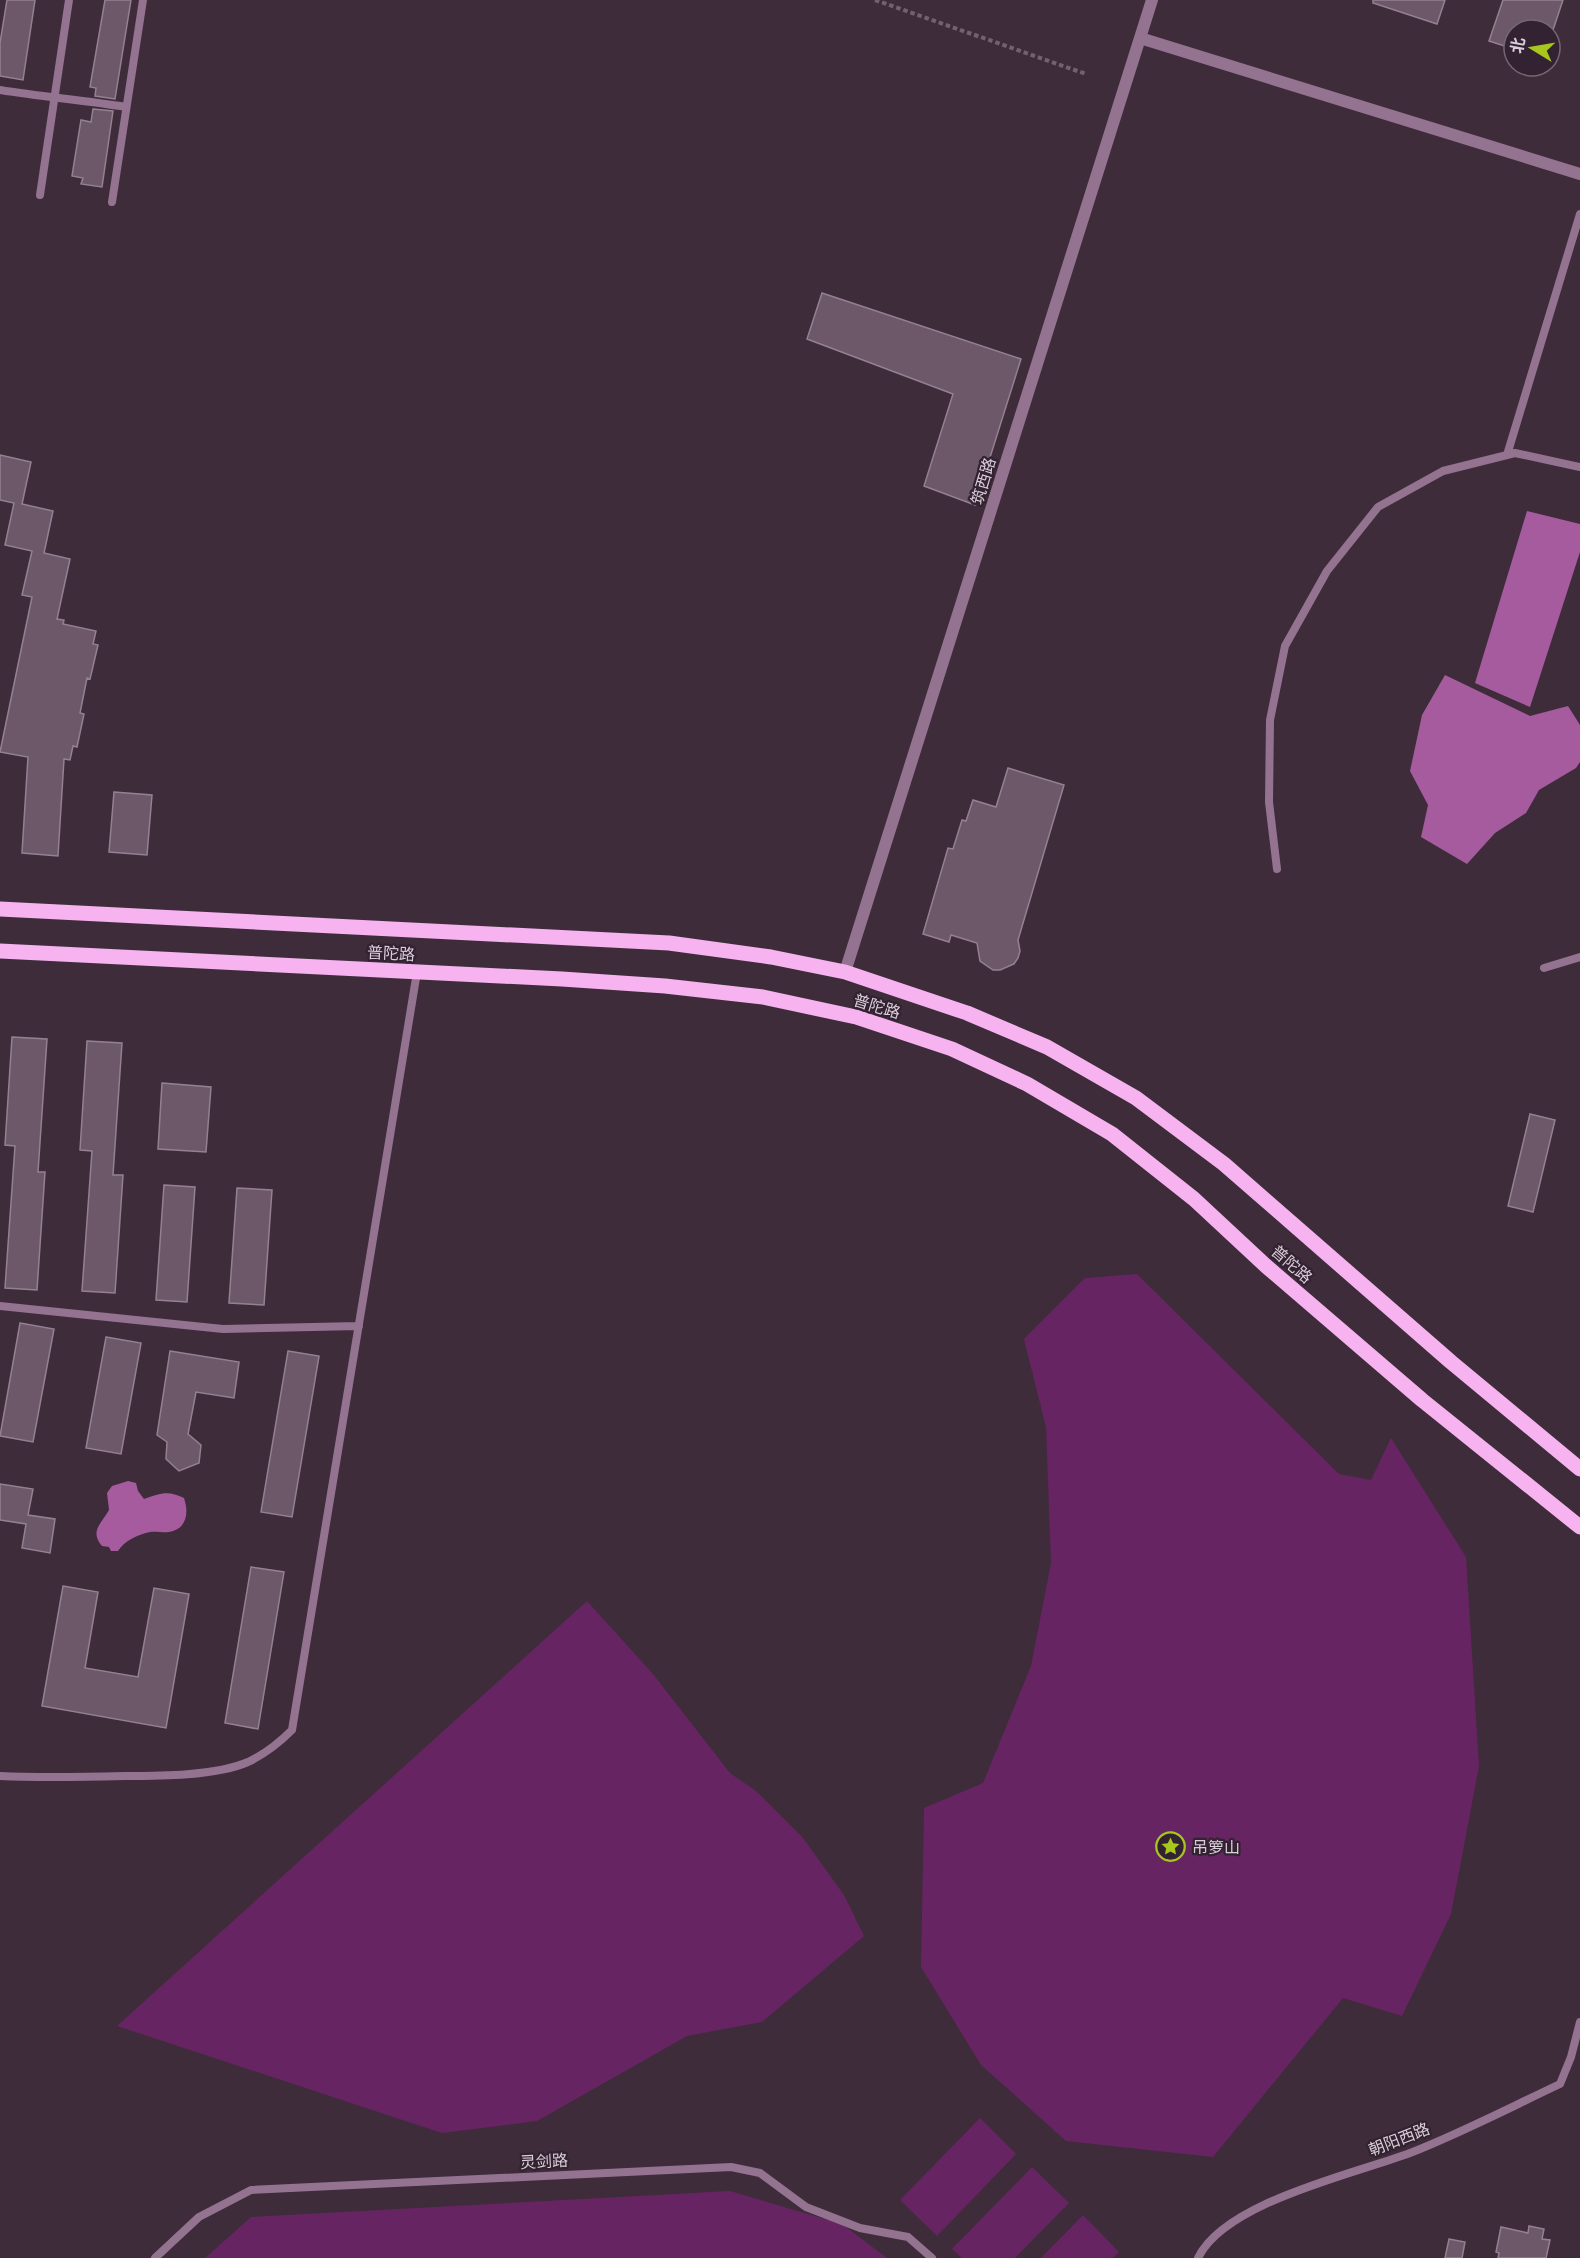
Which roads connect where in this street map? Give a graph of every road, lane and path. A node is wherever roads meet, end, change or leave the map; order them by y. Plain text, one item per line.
1 (69, 0) edge
2 (143, 0) edge
3 (875, 0) edge
4 (1152, 0) edge
5 (1140, 38) junction
6 (1086, 74) dead end
7 (0, 90) edge
8 (55, 99) junction
9 (126, 107) junction
10 (1580, 174) edge
11 (40, 195) dead end
12 (112, 201) dead end
13 (1580, 214) edge
14 (1507, 456) junction
15 (1580, 467) edge
16 (1277, 869) dead end
17 (0, 909) edge
18 (0, 951) edge
19 (1580, 957) edge
20 (1544, 968) dead end
21 (417, 972) junction
22 (846, 972) junction
23 (0, 1306) edge
24 (358, 1326) junction
25 (1580, 1469) edge
26 (1580, 1527) edge
27 (0, 1776) edge
28 (1580, 2022) edge
29 (155, 2258) edge
30 (932, 2258) edge
31 (1198, 2258) edge

1 - 8 lane
2 - 9 lane
3 - 6 path
4 - 5 street, 筑西路
5 - 10 street
5 - 22 street, 筑西路
7 - 8 lane
8 - 9 lane
8 - 11 lane
9 - 12 lane
13 - 14 lane
14 - 15 lane
14 - 16 lane
17 - 22 main road, 普陀路
18 - 21 main road, 普陀路
19 - 20 lane
21 - 24 lane
21 - 26 main road, 普陀路
22 - 25 main road, 普陀路
23 - 24 lane
24 - 27 lane
28 - 31 lane, 朝阳西路
29 - 30 lane, 灵剑路

